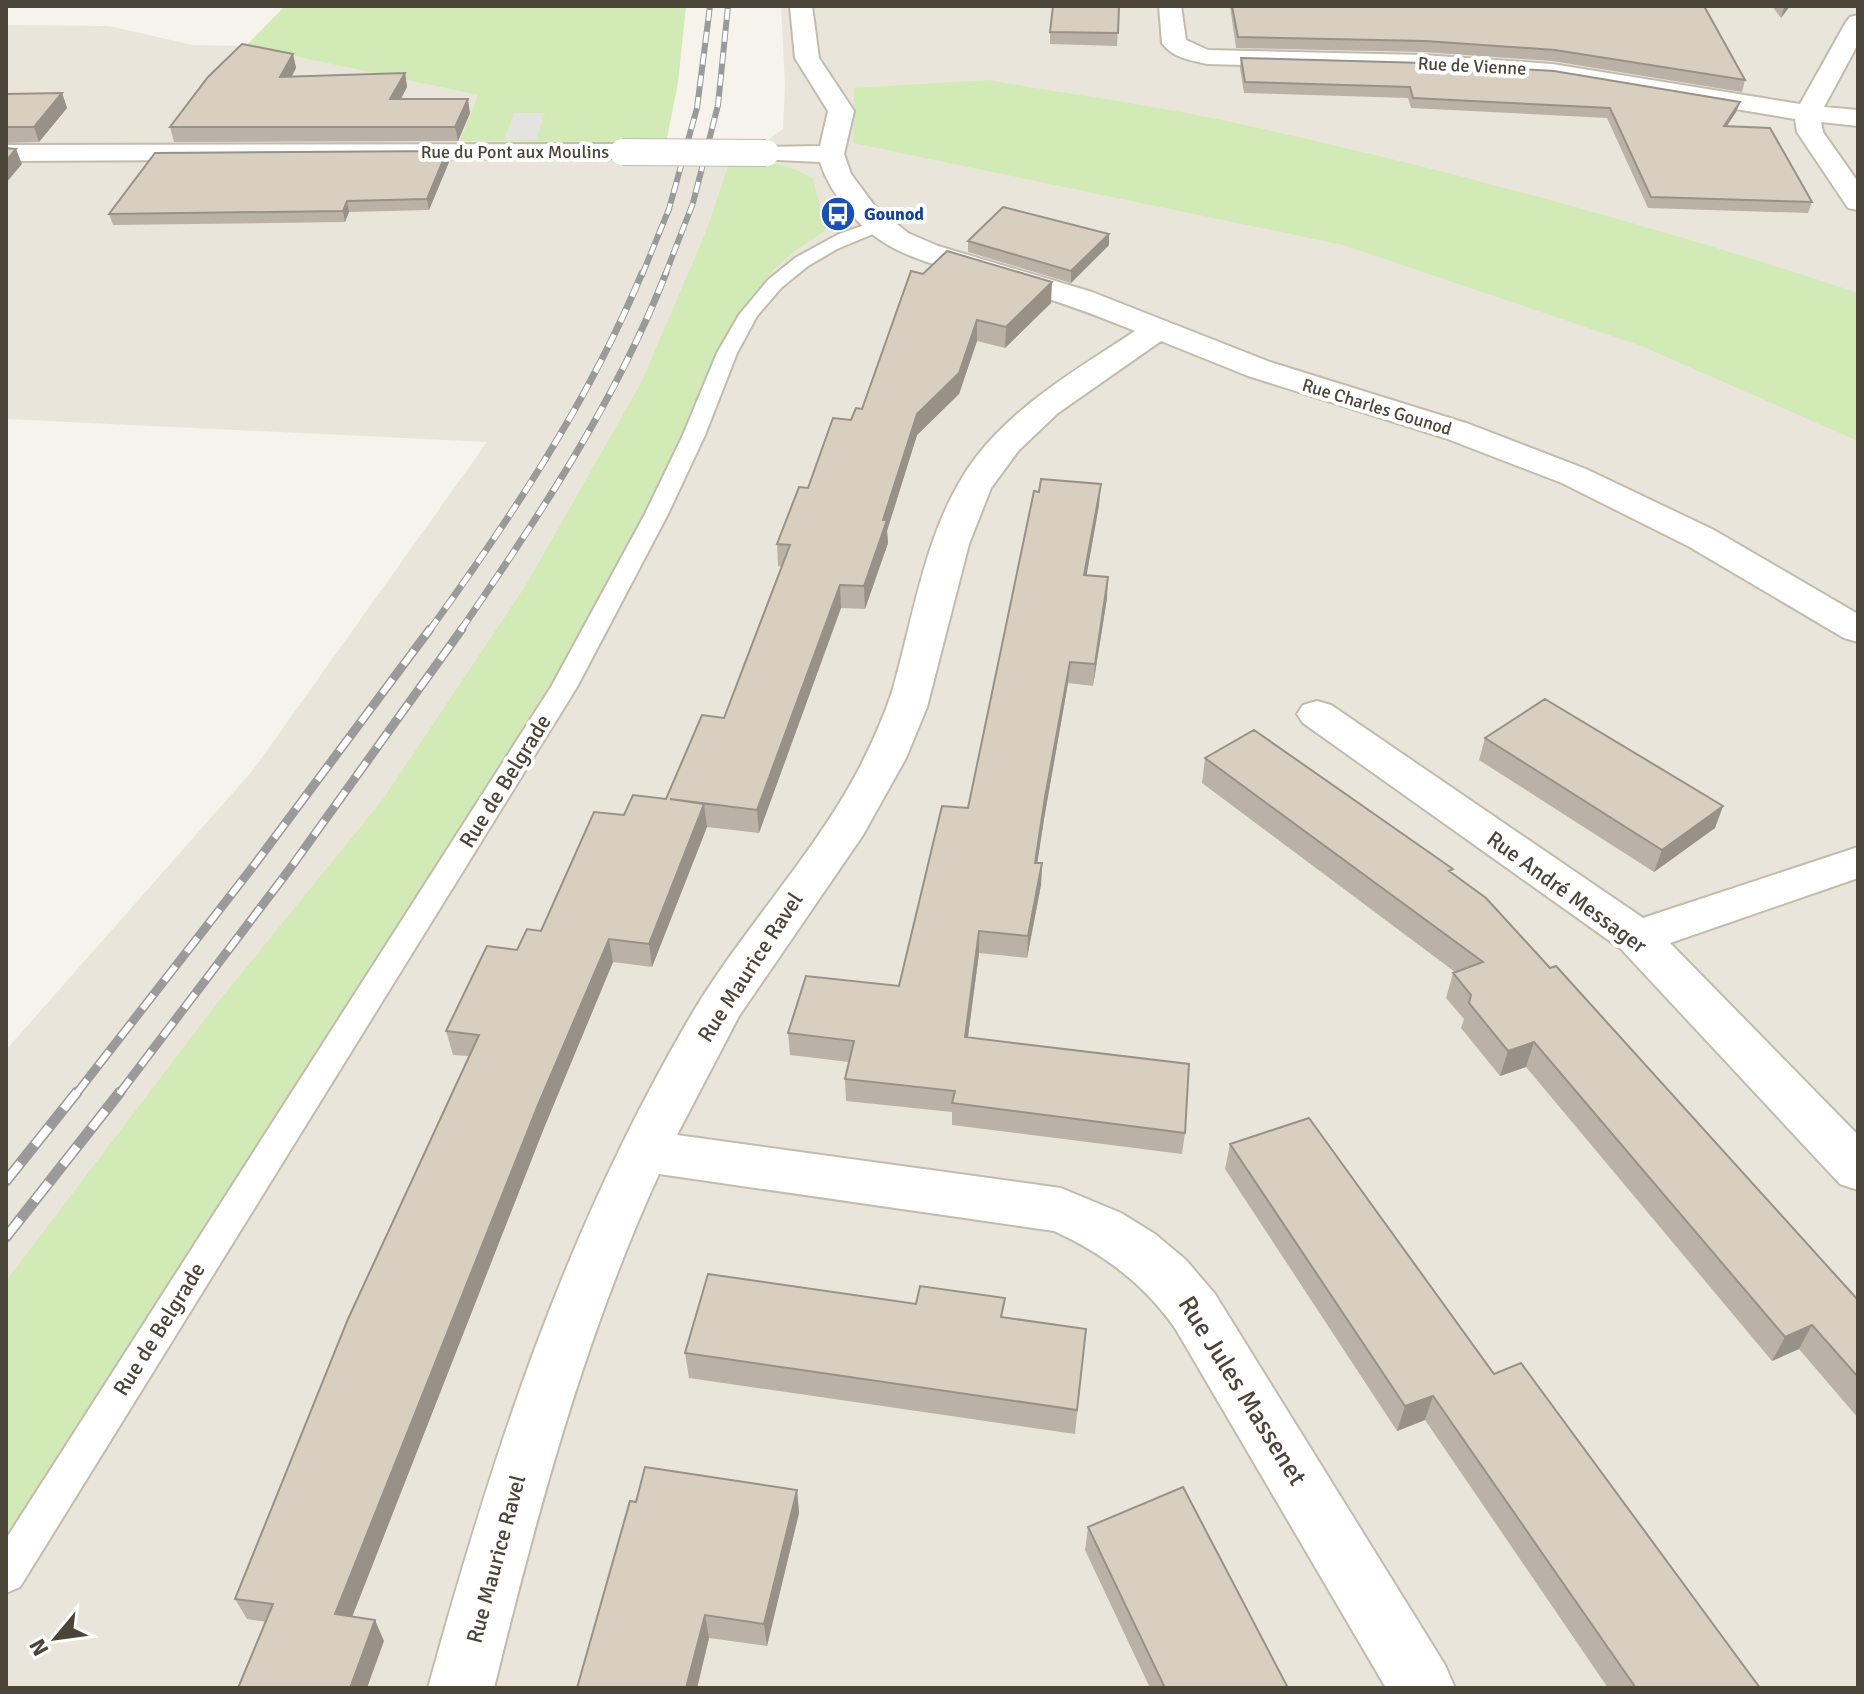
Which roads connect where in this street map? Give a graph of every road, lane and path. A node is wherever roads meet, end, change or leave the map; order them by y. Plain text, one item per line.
1 (801, 6) edge
2 (1170, 6) edge
3 (1858, 22) edge
4 (1807, 114) junction
5 (1858, 118) edge
6 (6, 153) edge
7 (831, 154) junction
8 (1858, 202) edge
9 (879, 225) junction
10 (1160, 328) junction
11 (1858, 630) edge
12 (1317, 714) dead end
13 (1858, 862) edge
14 (1637, 937) junction
15 (645, 1151) junction
16 (1858, 1169) edge
17 (6, 1574) edge
18 (461, 1688) edge
19 (1422, 1688) edge

1 - 7 street
2 - 4 street, Rue de Vienne
3 - 4 street
4 - 5 street
4 - 8 street
6 - 7 street, Rue du Pont aux Moulins, bridge
7 - 9 street
9 - 10 street, Rue Charles Gounod
9 - 17 lane, Rue de Belgrade
10 - 11 street, Rue Charles Gounod
10 - 15 street, Rue Maurice Ravel
12 - 14 street, Rue André Messager
13 - 14 street
14 - 16 street, Rue André Messager
15 - 18 street, Rue Maurice Ravel
15 - 19 street, Rue Jules Massenet

